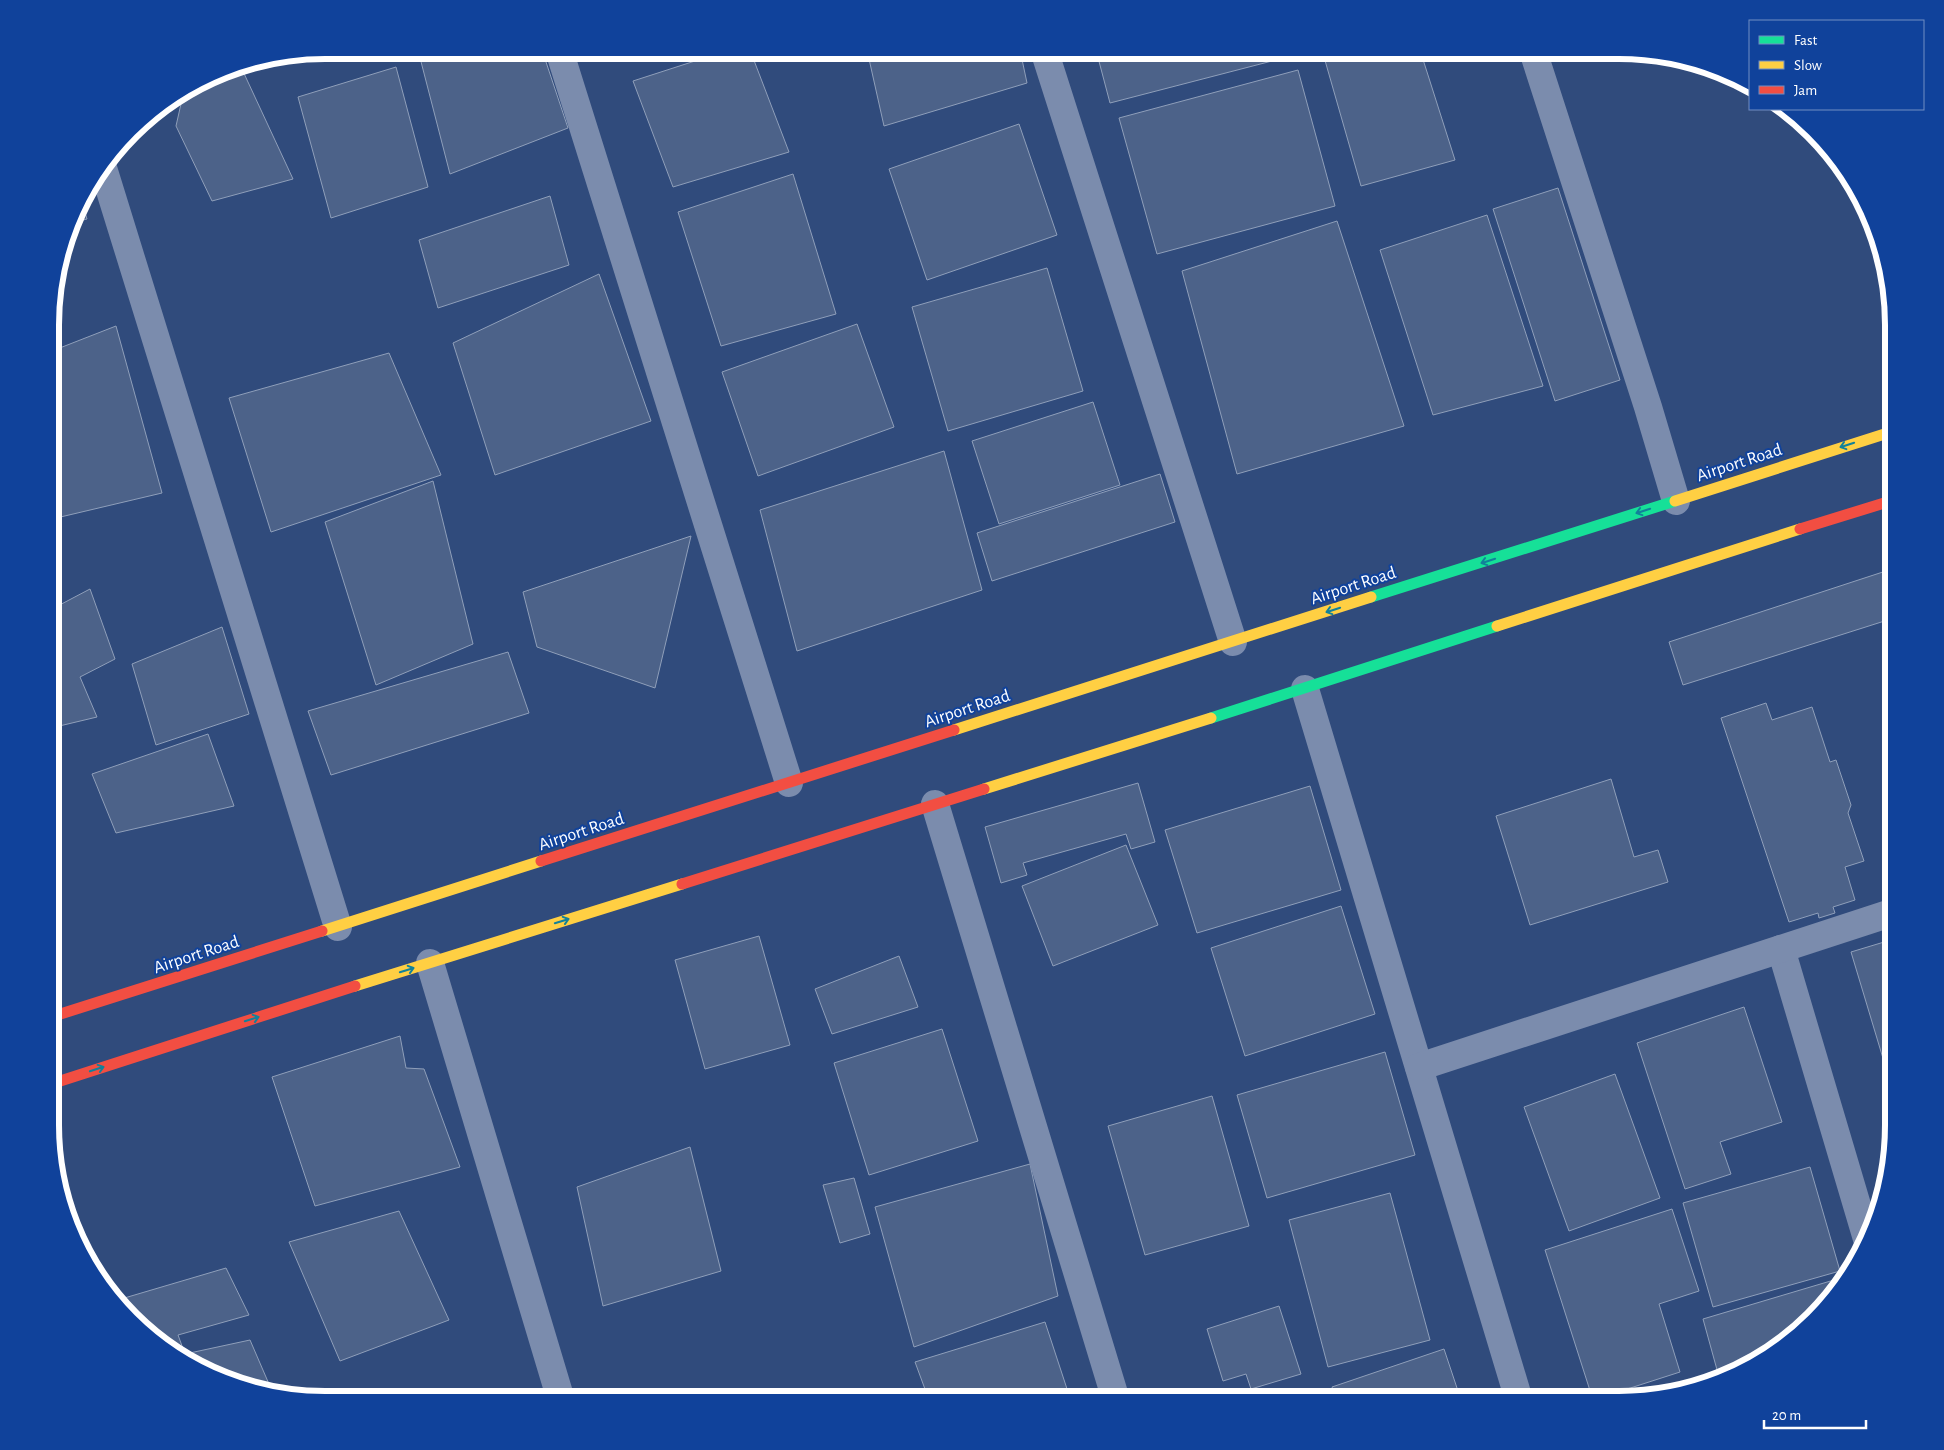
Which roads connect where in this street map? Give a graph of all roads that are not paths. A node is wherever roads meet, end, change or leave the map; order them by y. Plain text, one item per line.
1 (562, 59) edge
2 (1047, 59) edge
3 (1537, 59) edge
4 (105, 175) edge
5 (1885, 433) edge
6 (1676, 501) junction
7 (1885, 503) edge
8 (1233, 642) junction
9 (1305, 689) junction
10 (789, 783) junction
11 (935, 804) junction
12 (1885, 915) edge
13 (338, 926) junction
14 (1781, 949) junction
15 (430, 963) junction
16 (59, 1014) edge
17 (1419, 1067) junction
18 (59, 1081) edge
19 (1865, 1228) edge
20 (558, 1391) edge
21 (1113, 1391) edge
22 (1516, 1391) edge

1 - 10 street
2 - 8 street
3 - 6 street
4 - 13 street
5 -> 6 highway, Airport Road
6 -> 8 highway, Airport Road
7 - 9 highway
8 - 10 highway, Airport Road
9 - 11 highway
9 - 17 street
10 - 13 highway, Airport Road
15 -> 11 highway
11 - 21 street
12 - 14 street
13 - 16 highway, Airport Road
14 - 17 street
14 - 19 street
18 -> 15 highway
15 - 20 street
17 - 22 street

